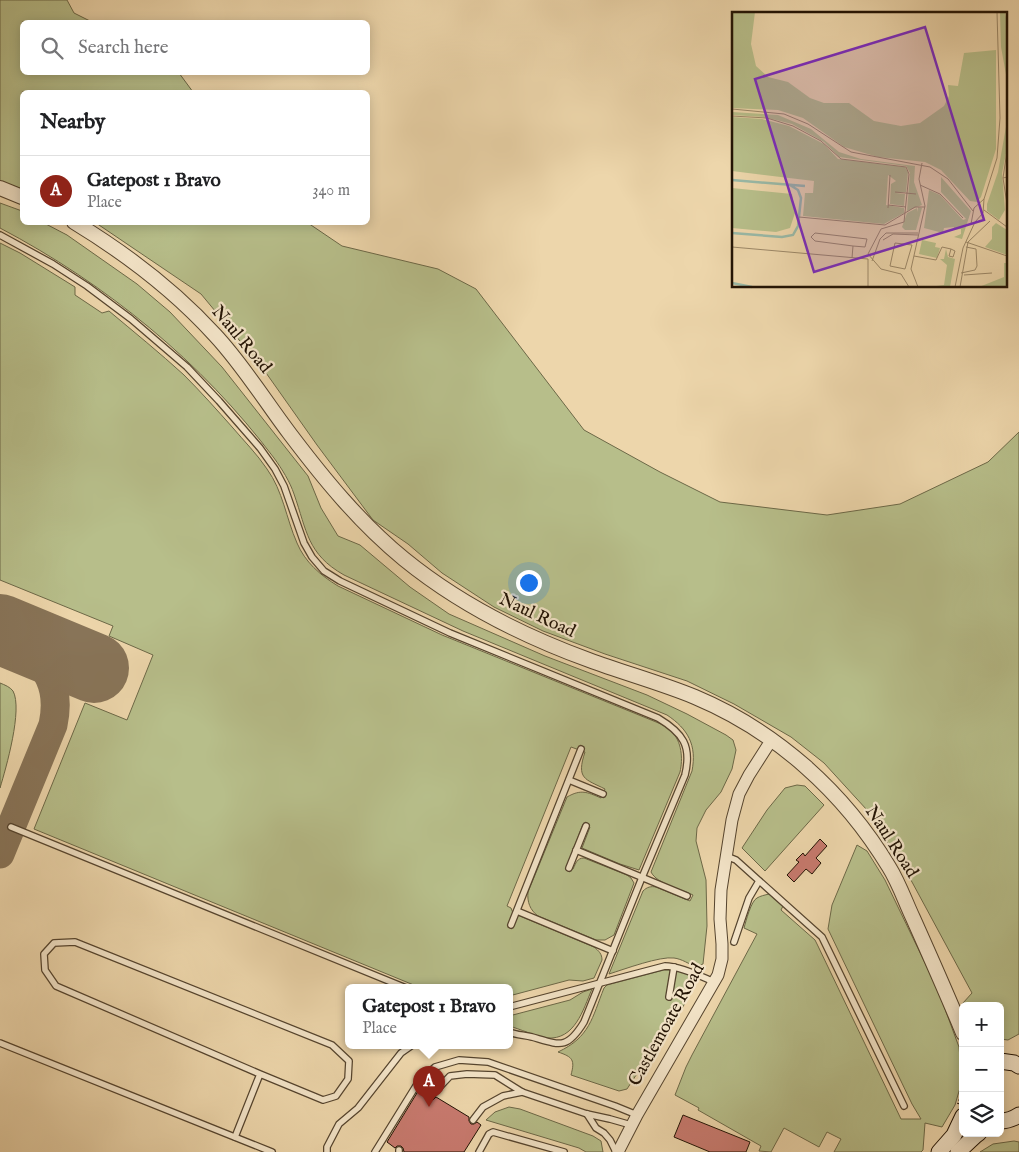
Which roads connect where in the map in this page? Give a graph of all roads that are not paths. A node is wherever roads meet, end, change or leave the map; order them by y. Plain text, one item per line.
1 (0, 188) edge
2 (20, 196) edge
3 (79, 225) edge
4 (0, 235) edge
5 (772, 739) junction
6 (581, 749) dead end
7 (569, 780) junction
8 (603, 794) dead end
9 (586, 826) dead end
10 (11, 827) dead end
11 (576, 850) junction
12 (726, 856) junction
13 (570, 868) dead end
14 (642, 877) junction
15 (759, 881) junction
16 (687, 896) dead end
17 (517, 911) junction
18 (511, 925) dead end
19 (734, 942) dead end
20 (613, 951) junction
21 (674, 968) junction
22 (714, 982) junction
23 (396, 984) edge
24 (599, 984) junction
25 (669, 997) dead end
26 (513, 1006) edge
27 (959, 1023) edge
28 (513, 1033) edge
29 (0, 1043) edge
30 (407, 1049) edge
31 (260, 1074) junction
32 (522, 1092) junction
33 (432, 1095) dead end
34 (904, 1106) dead end
35 (587, 1114) junction
36 (473, 1120) dead end
37 (634, 1120) junction
38 (959, 1124) edge
39 (235, 1137) junction
40 (974, 1137) edge
41 (272, 1152) edge
42 (327, 1152) edge
43 (375, 1152) edge
44 (479, 1152) edge
45 (564, 1152) edge
46 (617, 1152) edge
47 (939, 1152) edge
48 (958, 1152) edge

1 - 2 street
3 - 5 street, Naul Road
4 - 14 lane
5 - 12 street, Castlemoate Road
5 - 27 street, Naul Road
6 - 7 lane
7 - 8 lane
7 - 17 lane
9 - 11 lane
10 - 23 lane
11 - 13 lane
11 - 14 lane
12 - 15 lane
12 - 22 street, Castlemoate Road
14 - 16 lane
14 - 20 lane
15 - 19 lane
15 - 34 lane
17 - 18 lane
17 - 20 lane
20 - 24 lane
21 - 22 lane
21 - 24 lane
21 - 25 lane
22 - 37 street, Castlemoate Road
24 - 26 lane
24 - 28 lane
29 - 39 lane
30 - 42 lane
31 - 31 lane
31 - 39 lane
32 - 33 lane
32 - 35 lane
32 - 36 lane
35 - 37 lane
35 - 46 lane
37 - 43 lane
37 - 46 street, Castlemoate Road
38 - 47 main road
39 - 41 lane
40 - 48 main road
44 - 45 lane

